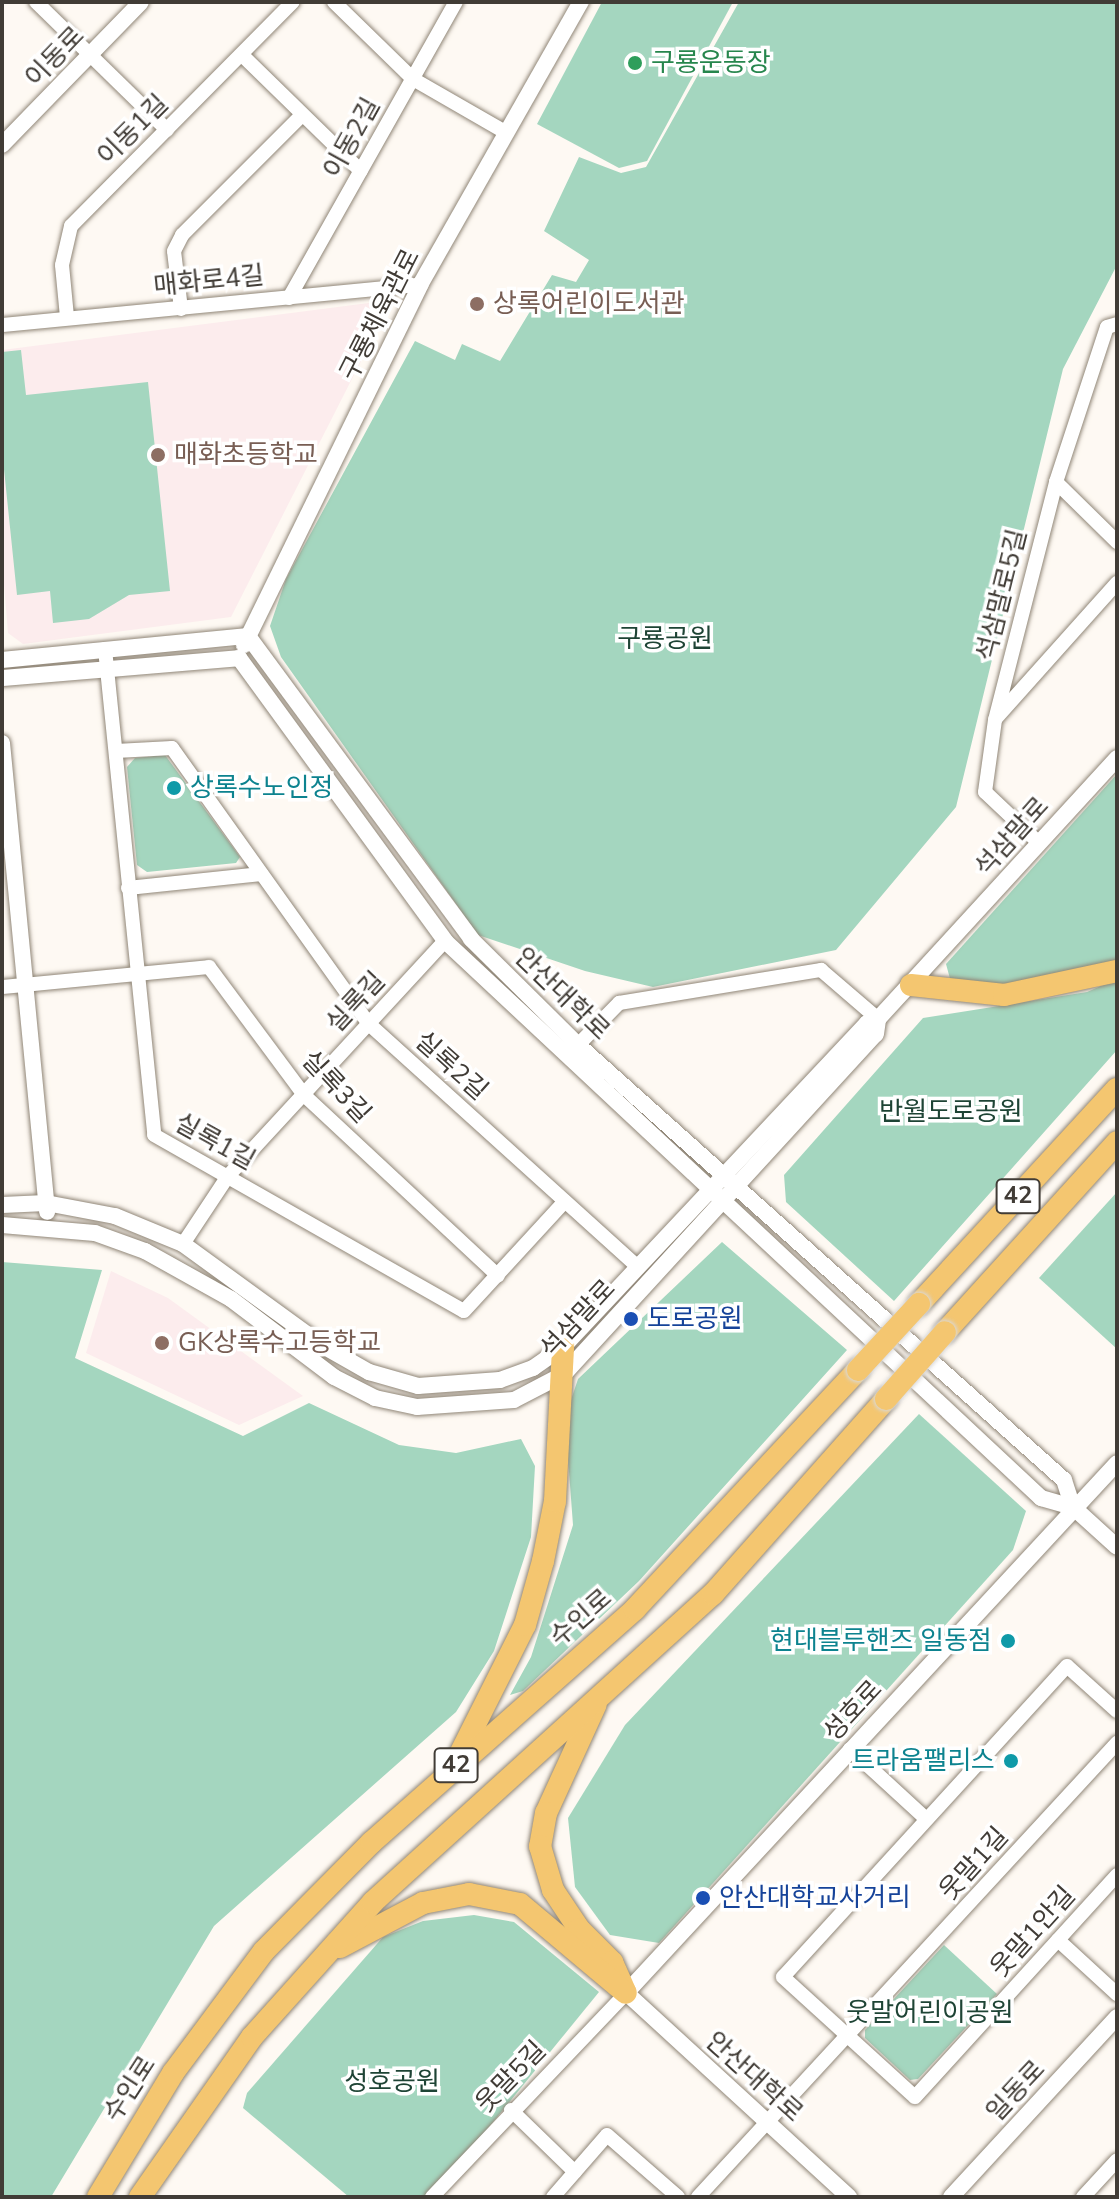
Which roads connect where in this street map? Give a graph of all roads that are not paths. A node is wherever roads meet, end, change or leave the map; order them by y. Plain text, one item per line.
1 (36, 2) edge
2 (141, 2) edge
3 (293, 2) edge
4 (334, 2) edge
5 (456, 2) edge
6 (581, 2) edge
7 (91, 55) junction
8 (242, 55) junction
9 (413, 79) junction
10 (302, 115) junction
11 (167, 130) junction
12 (507, 133) junction
13 (2, 145) edge
14 (361, 171) junction
15 (420, 285) junction
16 (289, 298) junction
17 (181, 309) junction
18 (67, 317) junction
19 (1117, 324) edge
20 (2, 325) edge
21 (1056, 482) junction
22 (1117, 542) edge
23 (1117, 583) edge
24 (248, 636) junction
25 (106, 658) junction
26 (239, 658) junction
27 (2, 660) edge
28 (2, 678) edge
29 (995, 720) junction
30 (2, 743) edge
31 (116, 751) junction
32 (1117, 758) edge
33 (1039, 843) junction
34 (261, 874) junction
35 (128, 888) junction
36 (445, 941) junction
37 (1117, 971) edge
38 (135, 973) junction
39 (25, 985) junction
40 (911, 985) junction
41 (2, 987) edge
42 (878, 1019) junction
43 (369, 1024) junction
44 (578, 1045) junction
45 (1117, 1089) edge
46 (304, 1095) junction
47 (1117, 1142) edge
48 (228, 1176) junction
49 (729, 1180) junction
50 (714, 1195) junction
51 (565, 1201) junction
52 (46, 1203) junction
53 (2, 1205) edge
54 (2, 1225) edge
55 (49, 1226) junction
56 (183, 1244) junction
57 (638, 1267) junction
58 (498, 1276) junction
59 (563, 1347) junction
60 (564, 1374) junction
61 (1117, 1463) edge
62 (1073, 1507) junction
63 (1117, 1547) edge
64 (602, 1692) junction
65 (1117, 1711) edge
66 (1117, 1743) edge
67 (850, 1749) junction
68 (454, 1767) junction
69 (926, 1819) junction
70 (1117, 1875) edge
71 (1058, 1940) junction
72 (325, 1956) junction
73 (626, 1993) junction
74 (1117, 1994) edge
75 (1117, 2017) edge
76 (848, 2037) junction
77 (511, 2110) junction
78 (768, 2123) junction
79 (1117, 2160) edge
80 (575, 2172) junction
81 (98, 2197) edge
82 (140, 2197) edge
83 (432, 2197) edge
84 (553, 2197) edge
85 (678, 2197) edge
86 (698, 2197) edge
87 (849, 2197) edge
88 (951, 2197) edge
89 (1083, 2197) edge

1 - 7 street
2 - 7 street, 이동로
3 - 8 street, 이동1길
4 - 9 street
5 - 9 street, 이동2길
6 - 12 street, 구룡체육관로
7 - 11 street
7 - 13 street, 이동로
8 - 10 street
8 - 11 street, 이동1길
9 - 12 street
9 - 14 street, 이동2길
10 - 14 street
10 - 17 street
11 - 18 street, 이동1길
12 - 15 street, 구룡체육관로
14 - 16 street, 이동2길
15 - 16 street, 매화로4길
15 - 24 street, 구룡체육관로
16 - 17 street, 매화로4길
17 - 18 street, 매화로4길
18 - 20 street, 매화로4길
19 - 21 street, 석삼말로5길
21 - 22 street
21 - 29 street, 석삼말로5길
23 - 29 street, 석삼말로5길
24 - 25 street
24 - 26 street, 구룡체육관로
24 - 44 street, 안산대학로
25 - 26 street
25 - 27 street
25 - 28 street
25 - 31 street, 실록1길
26 - 36 street, 안산대학로
29 - 33 street, 석삼말로5길
30 - 39 street
31 - 34 street, 실록2길
31 - 35 street, 실록1길
32 - 33 street, 석삼말로
33 - 40 street, 석삼말로
34 - 35 street
34 - 43 street, 실록2길
35 - 38 street, 실록1길
36 - 43 street, 실록길
36 - 50 street, 안산대학로
37 - 40 highway
38 - 39 street
38 - 46 street, 실록3길
38 - 48 street, 실록1길
39 - 41 street
39 - 52 street
40 - 42 street, 석삼말로
42 - 44 street
42 - 49 street, 석삼말로
43 - 46 street, 실록길
43 - 51 street, 실록2길
44 - 49 street, 안산대학로
45 - 68 highway, 수인로 / 42, bridge
46 - 48 street, 실록길
46 - 58 street, 실록3길
47 - 64 highway, 42, bridge
48 - 56 street, 실록길
48 - 58 street, 실록1길
49 - 50 street, 석삼말로
49 - 62 street, 안산대학로
50 - 57 street, 석삼말로
50 - 60 street, 석삼말로
50 - 62 street, 안산대학로
51 - 57 street, 실록2길
51 - 58 street, 실록1길
52 - 53 street, 석삼말로
52 - 55 street
52 - 56 street, 석삼말로
54 - 55 street, 석삼말로
55 - 60 street, 석삼말로
56 - 59 street, 석삼말로
57 - 59 street, 석삼말로
59 - 60 highway
60 - 68 highway
61 - 62 street, 성호로
62 - 63 street, 안산대학로
62 - 67 street, 성호로
64 - 72 highway, 42
64 - 73 highway
65 - 69 street, 웃말1안길
66 - 76 street, 웃말1길
67 - 69 street
67 - 73 street, 성호로
68 - 81 highway, 수인로 / 42
69 - 76 street, 웃말1안길
70 - 71 street, 웃말1안길
71 - 74 street
71 - 76 street, 웃말1안길
72 - 73 highway
72 - 82 highway, 42
73 - 77 street, 웃말5길
73 - 78 street, 안산대학로
75 - 88 street, 일동로
76 - 78 street, 웃말1길
77 - 80 street
77 - 83 street, 웃말5길
78 - 86 street, 웃말1길
78 - 87 street, 안산대학로
79 - 89 street
80 - 84 street
80 - 85 street

